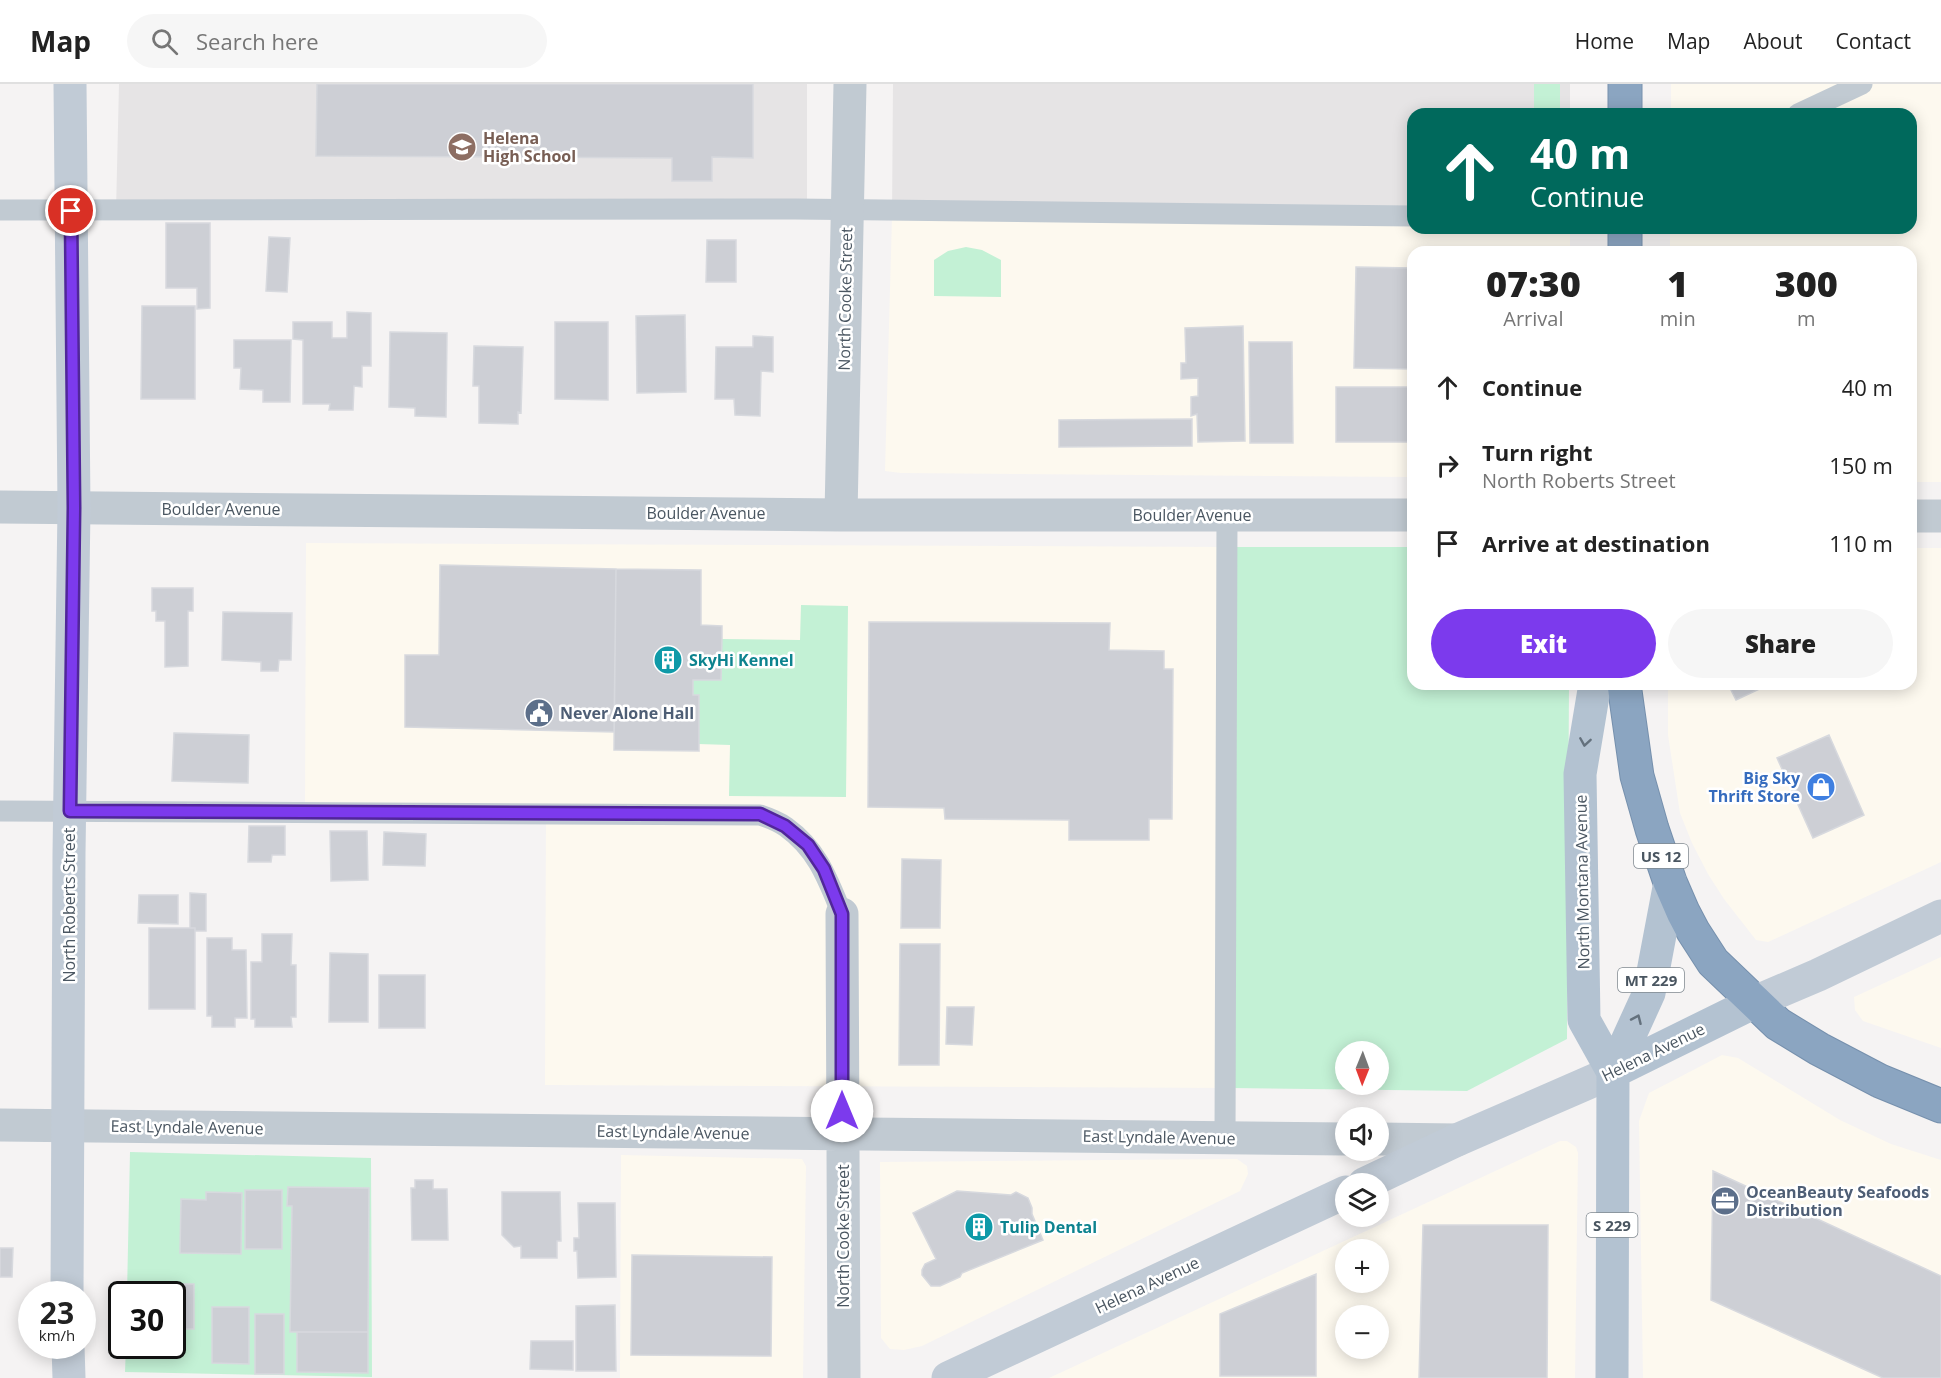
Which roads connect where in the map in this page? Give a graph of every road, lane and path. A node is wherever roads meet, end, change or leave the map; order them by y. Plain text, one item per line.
1 (70, 84) edge
2 (850, 84) edge
3 (1625, 84) edge
4 (1862, 84) edge
5 (1625, 108) edge
6 (1810, 108) edge
7 (847, 209) junction
8 (0, 210) edge
9 (71, 211) junction
10 (1407, 216) edge
11 (0, 507) edge
12 (74, 508) junction
13 (841, 515) junction
14 (1227, 515) junction
15 (1407, 515) edge
16 (1917, 516) edge
17 (1941, 516) edge
18 (1593, 690) edge
19 (1625, 690) edge
20 (0, 811) edge
21 (70, 811) junction
22 (1670, 882) junction
23 (842, 914) joint
24 (1941, 916) edge
25 (1755, 1002) junction
26 (1613, 1072) junction
27 (1941, 1106) edge
28 (0, 1125) edge
29 (69, 1126) junction
30 (842, 1133) junction
31 (1225, 1138) junction
32 (1335, 1139) edge
33 (1389, 1139) edge
34 (1457, 1140) junction
35 (1387, 1173) edge
36 (1335, 1197) edge
37 (67, 1281) edge
38 (68, 1359) edge
39 (69, 1378) edge
40 (844, 1378) edge
41 (948, 1378) edge
42 (1612, 1378) edge

1 - 9 street, North Roberts Street
2 - 7 street, North Cooke Street
3 - 5 highway
4 - 6 lane
7 - 9 lane
7 - 10 lane
7 - 13 street, North Cooke Street
8 - 9 lane
9 - 12 street, North Roberts Street
11 - 12 street, Boulder Avenue
12 - 13 street, Boulder Avenue
12 - 21 street, North Roberts Street
13 - 14 street, Boulder Avenue
14 - 15 street, Boulder Avenue
14 - 31 lane
16 - 17 street
18 -> 26 main road, North Montana Avenue / S 229
19 - 22 highway, North Montana Avenue / US 12
20 - 21 lane
21 - 23 lane
21 - 29 street, North Roberts Street
22 - 25 highway, North Montana Avenue / US 12
26 -> 22 main road, North Montana Avenue / MT 229
23 - 30 street, North Cooke Street
24 - 25 street, Helena Avenue
25 - 26 main road, Helena Avenue
25 - 27 highway, US 12
26 - 34 street, Helena Avenue
26 - 42 main road, North Montana Avenue / S 229
28 - 29 street, East Lyndale Avenue
29 - 30 street, East Lyndale Avenue
29 - 37 street, North Roberts Street
30 - 31 street, East Lyndale Avenue
30 - 40 street, North Cooke Street
31 - 32 street, East Lyndale Avenue
33 - 34 street
34 - 35 street, Helena Avenue
36 - 41 street, Helena Avenue
38 - 39 street

